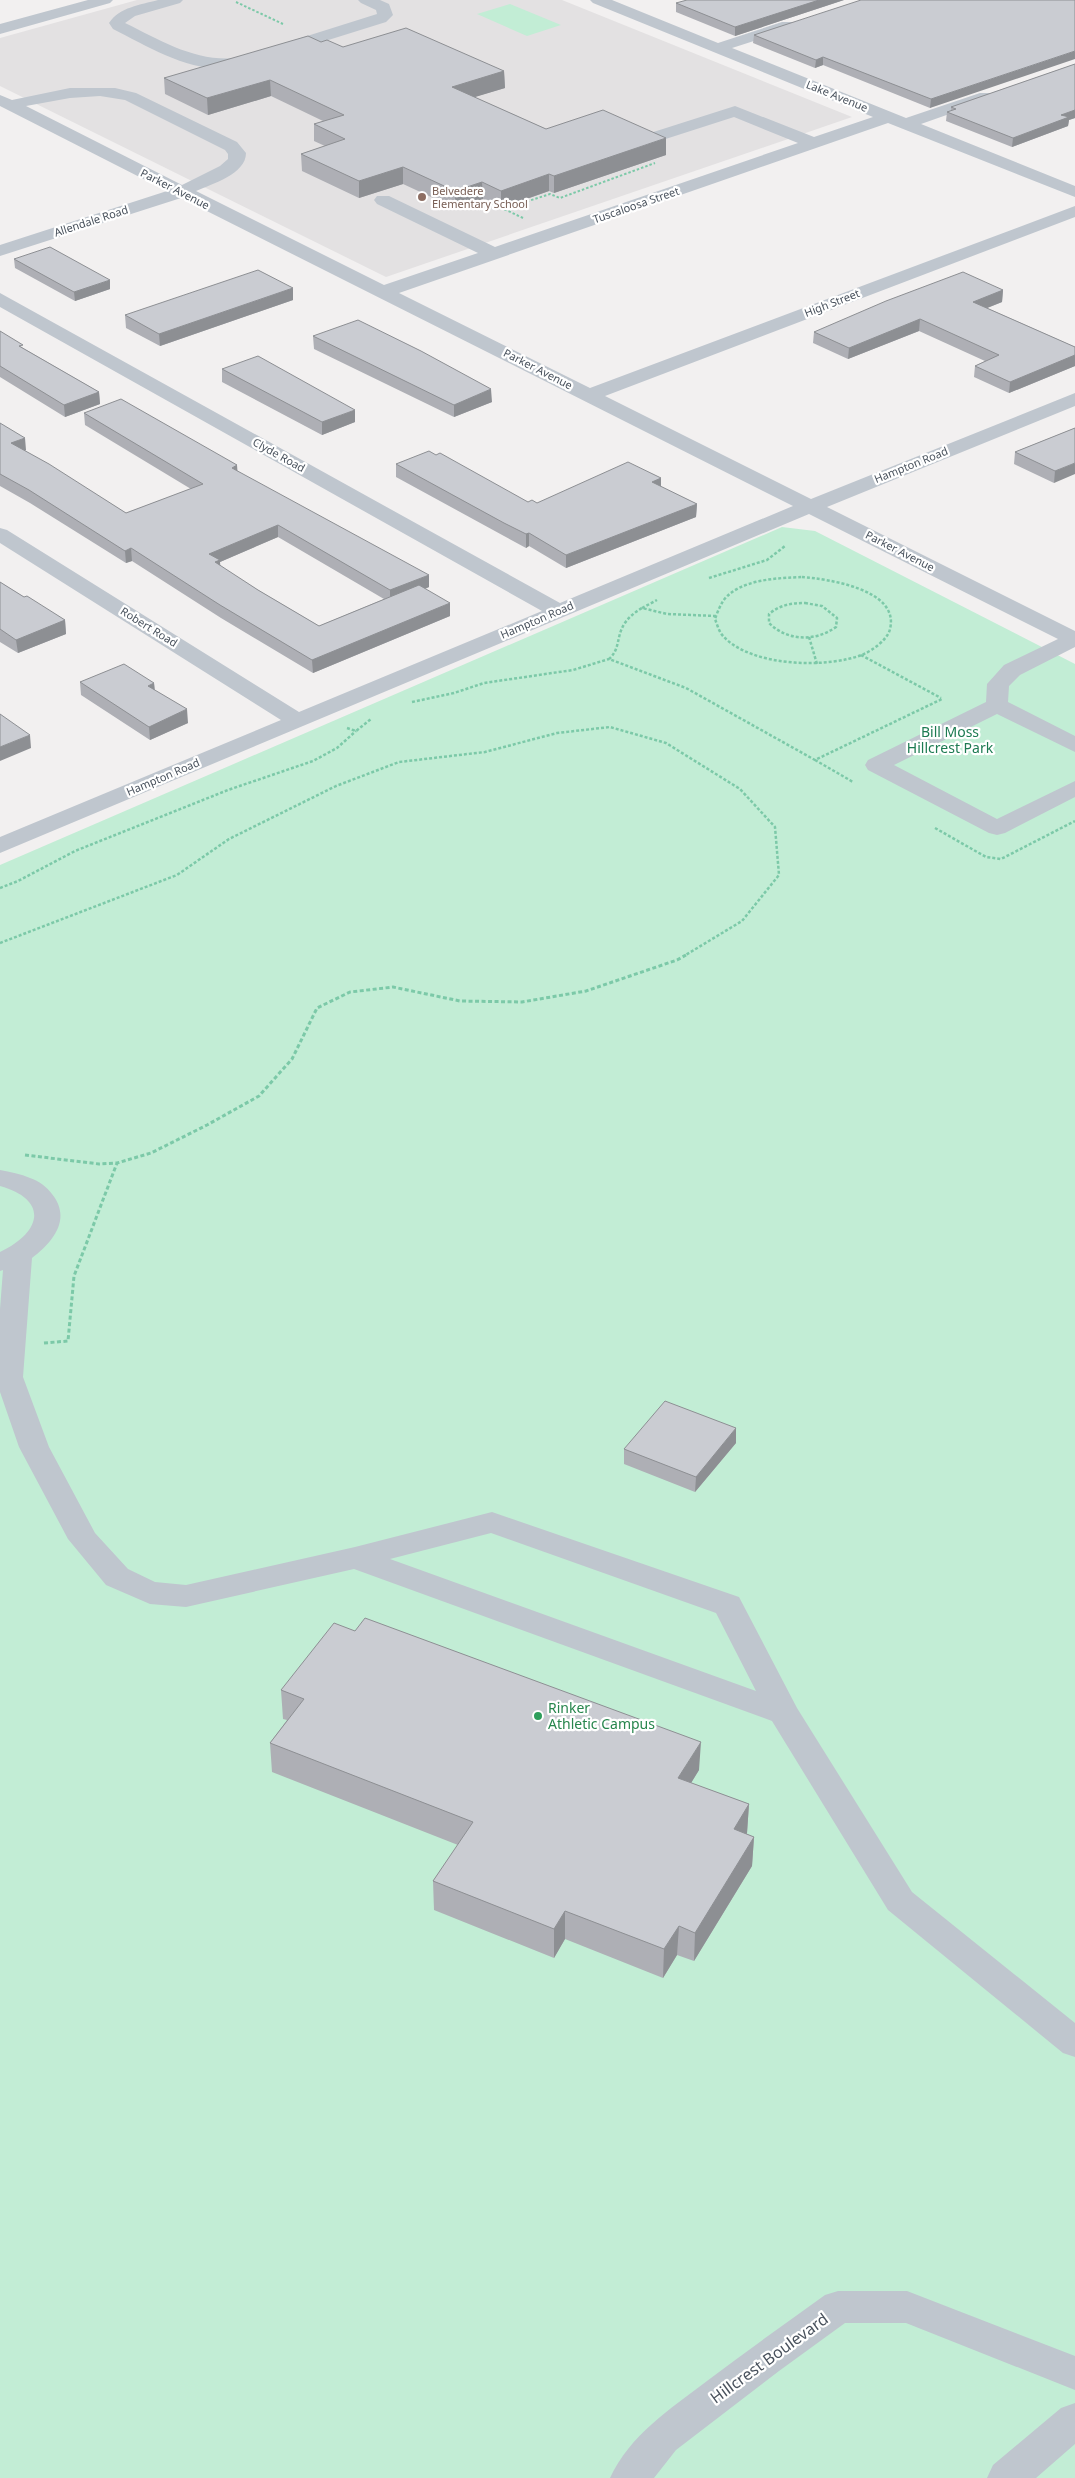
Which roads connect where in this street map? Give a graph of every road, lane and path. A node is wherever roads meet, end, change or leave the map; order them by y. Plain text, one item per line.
1 (105, 0) edge
2 (175, 0) edge
3 (366, 0) edge
4 (598, 0) edge
5 (236, 2) dead end
6 (802, 21) edge
7 (0, 29) edge
8 (317, 39) junction
9 (717, 48) junction
10 (1003, 90) edge
11 (8, 109) edge
12 (889, 117) junction
13 (906, 124) junction
14 (650, 139) edge
15 (814, 143) junction
16 (663, 161) edge
17 (181, 192) junction
18 (1075, 192) edge
19 (383, 200) dead end
20 (1075, 211) edge
21 (531, 221) dead end
22 (0, 251) edge
23 (494, 254) junction
24 (384, 292) junction
25 (0, 298) edge
26 (589, 395) junction
27 (1075, 399) edge
28 (810, 506) junction
29 (0, 534) edge
30 (788, 543) dead end
31 (702, 581) dead end
32 (661, 598) dead end
33 (642, 608) junction
34 (559, 611) junction
35 (716, 616) junction
36 (809, 637) junction
37 (1075, 639) edge
38 (860, 655) junction
39 (609, 660) junction
40 (817, 664) junction
41 (942, 699) junction
42 (412, 702) dead end
43 (948, 702) dead end
44 (997, 705) junction
45 (319, 712) junction
46 (374, 716) dead end
47 (298, 721) junction
48 (356, 731) junction
49 (1075, 745) edge
50 (1075, 788) edge
51 (3, 841) edge
52 (0, 888) edge
53 (0, 943) edge
54 (17, 1154) dead end
55 (117, 1163) junction
56 (0, 1178) edge
57 (9, 1259) edge
58 (11, 1347) junction
59 (355, 1558) junction
60 (782, 1713) junction
61 (1075, 2043) edge
62 (1075, 2374) edge
63 (1075, 2420) edge
64 (630, 2478) edge
65 (1007, 2478) edge

1 - 7 street
2 - 8 street
3 - 8 street
4 - 9 street, Lake Avenue
5 - 8 path
6 - 9 street
9 - 12 street, Lake Avenue
10 - 13 street
11 - 17 street, Parker Avenue
11 - 17 street, Allendale Road
12 - 13 street, Lake Avenue
12 - 15 street, Tuscaloosa Street
13 - 18 street, Lake Avenue
14 - 15 street
15 - 23 street, Tuscaloosa Street
16 - 21 path
17 - 22 street, Allendale Road
17 - 24 street, Parker Avenue
19 - 23 street
20 - 26 street, High Street
23 - 24 street, Tuscaloosa Street
24 - 26 street, Parker Avenue
25 - 34 street, Clyde Road
26 - 28 street, Parker Avenue
27 - 28 street, Hampton Road
28 - 34 street, Hampton Road
28 - 37 street, Parker Avenue
29 - 47 street, Robert Road
30 - 31 path
32 - 33 path
33 - 35 path
33 - 39 path
34 - 45 street, Hampton Road
35 - 38 path
35 - 40 path
36 - 36 path
36 - 40 path
37 - 44 street
38 - 40 path
38 - 41 path
39 - 41 path
39 - 42 path
41 - 43 path
44 - 49 street
44 - 50 street
45 - 47 street, Hampton Road
45 - 48 path
46 - 48 path
47 - 51 street, Hampton Road
48 - 52 path
53 - 55 path
54 - 55 path
55 - 58 path
56 - 57 street
57 - 58 street
58 - 59 street
59 - 60 street
59 - 60 street
60 - 61 street
62 - 64 street, Hillcrest Boulevard
63 - 65 street

